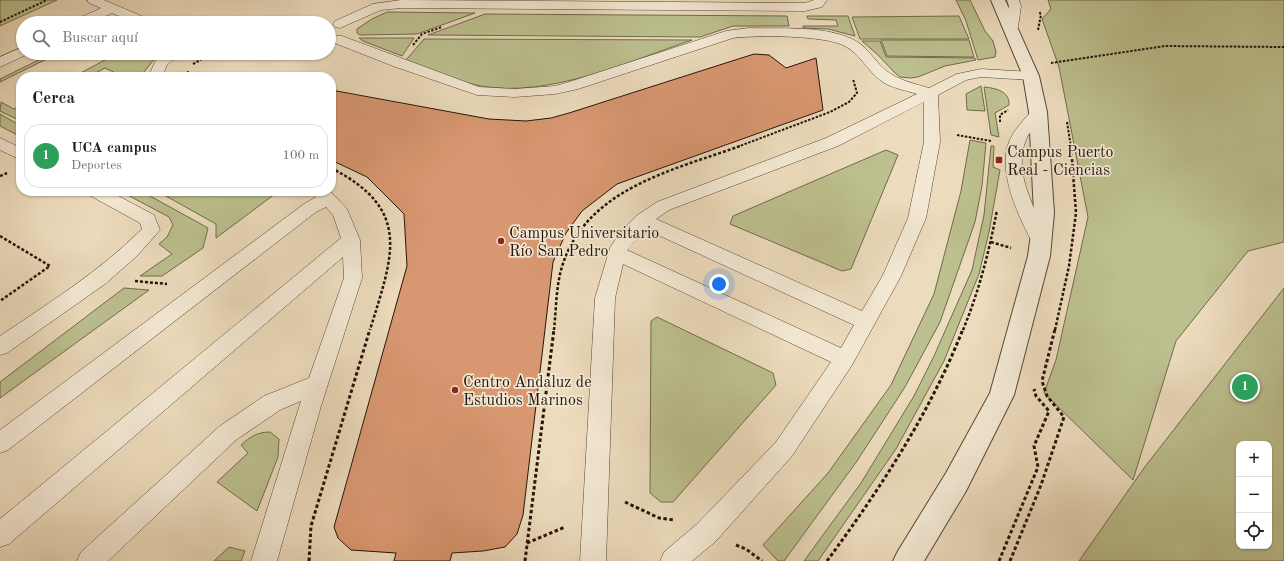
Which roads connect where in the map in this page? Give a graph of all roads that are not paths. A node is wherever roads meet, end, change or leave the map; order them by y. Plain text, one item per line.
1 (93, 0) edge
2 (821, 0) edge
3 (998, 0) edge
4 (1013, 0) edge
5 (110, 8) junction
6 (94, 16) edge
7 (129, 16) edge
8 (336, 23) edge
9 (336, 24) edge
10 (1011, 27) junction
11 (336, 38) edge
12 (336, 41) edge
13 (16, 55) edge
14 (165, 60) edge
15 (0, 63) edge
16 (157, 72) edge
17 (1031, 76) junction
18 (931, 93) junction
19 (1038, 112) junction
20 (0, 143) edge
21 (16, 152) edge
22 (104, 196) edge
23 (321, 196) edge
24 (325, 196) edge
25 (642, 220) junction
26 (351, 240) junction
27 (1040, 240) junction
28 (616, 253) junction
29 (866, 322) junction
30 (0, 347) edge
31 (845, 359) junction
32 (318, 384) junction
33 (0, 443) edge
34 (0, 535) edge
35 (90, 561) edge
36 (264, 561) edge
37 (593, 561) edge
38 (673, 561) edge
39 (908, 561) edge

1 - 5 lane
2 - 8 lane
3 - 10 street
4 - 10 lane
5 - 6 lane
5 - 7 lane
9 - 11 lane
10 - 17 street
12 - 18 lane
13 - 15 lane
14 - 16 lane
17 - 18 lane
17 - 19 street
18 - 25 lane
18 - 29 lane
19 - 27 street
19 - 27 lane
20 - 21 lane
22 - 30 lane
23 - 33 lane
24 - 26 lane
25 - 28 lane
25 - 29 lane
26 - 32 lane
26 - 34 lane
27 - 39 street
28 - 31 lane
28 - 37 lane
29 - 31 lane
31 - 38 lane
32 - 35 lane
32 - 36 lane

